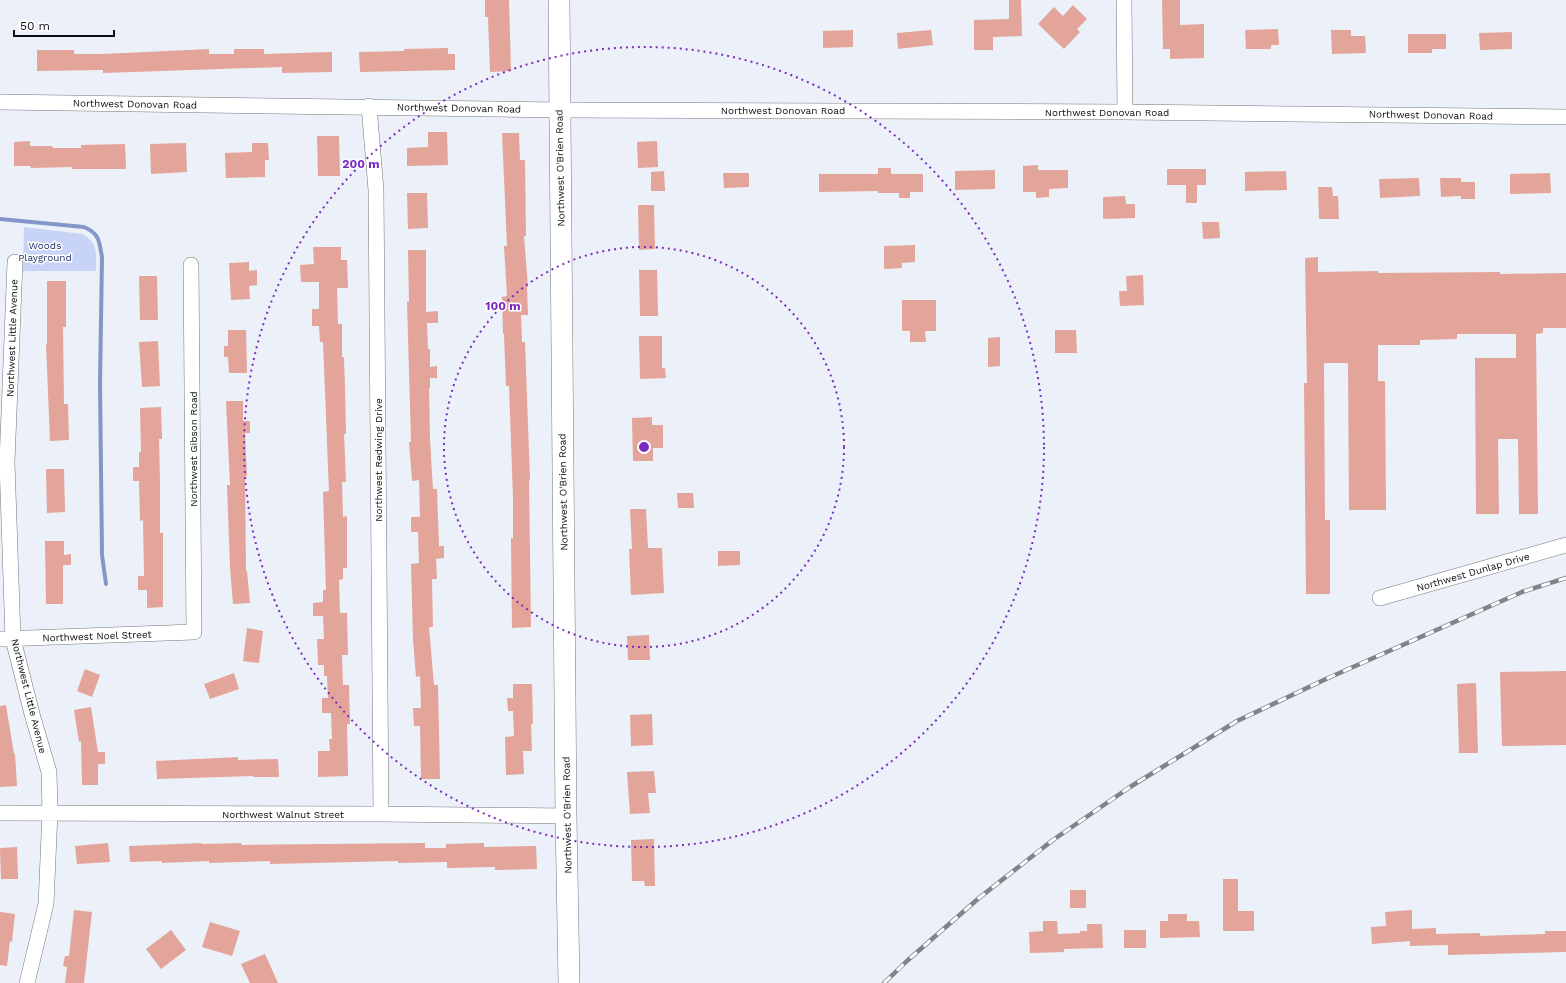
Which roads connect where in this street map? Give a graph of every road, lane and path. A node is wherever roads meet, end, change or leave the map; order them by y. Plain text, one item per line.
1 (559, 0) edge
2 (1124, 0) edge
3 (0, 102) edge
4 (369, 106) junction
5 (560, 110) junction
6 (1125, 112) junction
7 (1566, 117) edge
8 (15, 262) dead end
9 (191, 265) dead end
10 (4, 462) edge
11 (1566, 545) edge
12 (1380, 598) dead end
13 (194, 632) joint
14 (7, 639) edge
15 (50, 812) junction
16 (0, 813) edge
17 (382, 814) junction
18 (566, 816) junction
19 (27, 983) edge
20 (569, 983) edge

1 - 5 street, Northwest O'Brien Road
2 - 6 street
3 - 4 street, Northwest Donovan Road
4 - 5 street, Northwest Donovan Road
4 - 17 street, Northwest Redwing Drive
5 - 6 street, Northwest Donovan Road
5 - 18 street, Northwest O'Brien Road
6 - 7 street, Northwest Donovan Road
8 - 10 street, Northwest Little Avenue
9 - 13 street, Northwest Gibson Road
10 - 14 street, Northwest Little Avenue
11 - 12 street, Northwest Dunlap Drive
13 - 14 street, Northwest Noel Street
14 - 15 street, Northwest Little Avenue
15 - 16 street, Northwest Walnut Street
15 - 17 street, Northwest Walnut Street
15 - 19 street, Northwest Little Avenue
17 - 18 street, Northwest Walnut Street
18 - 20 street, Northwest O'Brien Road

